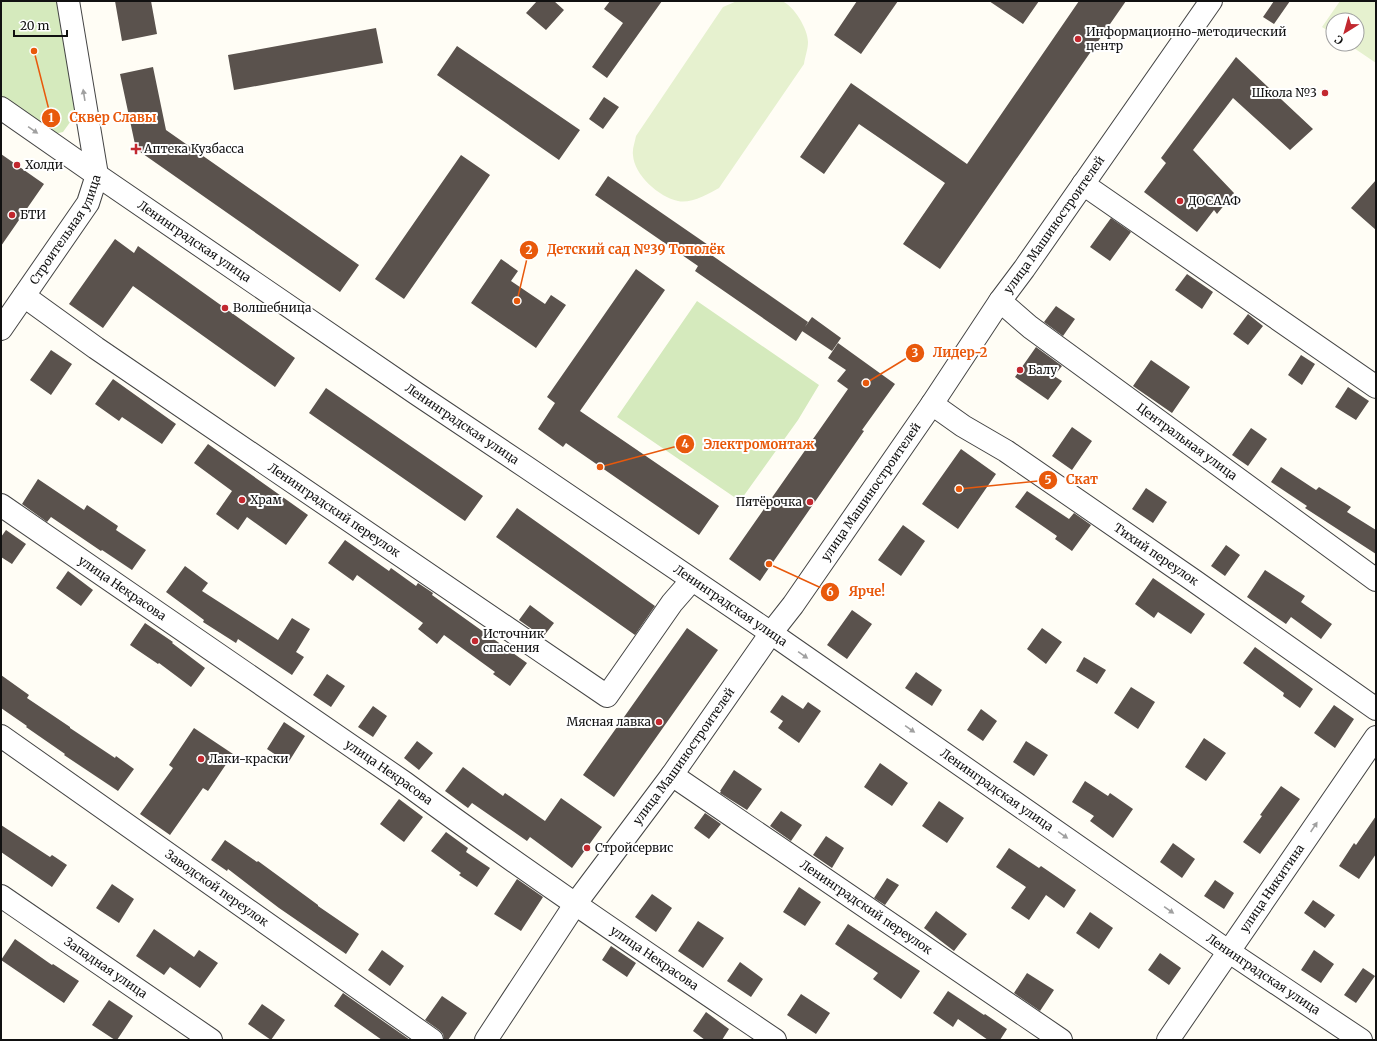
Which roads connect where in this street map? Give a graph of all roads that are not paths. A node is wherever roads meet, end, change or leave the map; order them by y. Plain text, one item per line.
1 (68, 1) edge
2 (1211, 1) edge
3 (1, 108) edge
4 (97, 175) junction
5 (1083, 184) junction
6 (24, 296) junction
7 (1000, 302) junction
8 (1, 329) edge
9 (1376, 387) edge
10 (932, 404) junction
11 (1, 505) edge
12 (692, 580) junction
13 (1376, 580) edge
14 (771, 633) junction
15 (1376, 709) edge
16 (1, 736) edge
17 (1376, 737) edge
18 (672, 775) junction
19 (1, 896) edge
20 (576, 903) junction
21 (1228, 951) junction
22 (210, 1040) edge
23 (432, 1040) edge
24 (486, 1040) edge
25 (775, 1040) edge
26 (1061, 1040) edge
27 (1168, 1040) edge
28 (1361, 1040) edge

4 -> 1 street, Строительная улица
2 - 5 street, улица Машиностроителей
3 -> 4 street, Ленинградская улица
4 - 6 street, Строительная улица
4 - 12 street, Ленинградская улица
5 - 7 street, улица Машиностроителей
5 - 9 street
6 - 8 street, Строительная улица
6 - 12 street, Ленинградский переулок
7 - 10 street, улица Машиностроителей
7 - 13 street, Центральная улица
10 - 14 street, улица Машиностроителей
10 - 15 street, Тихий переулок
11 - 20 street, улица Некрасова
12 - 14 street, Ленинградская улица
14 - 18 street, улица Машиностроителей
14 -> 21 street, Ленинградская улица
16 - 23 street, Заводской переулок
21 -> 17 street, улица Никитина
18 - 20 street, улица Машиностроителей
18 - 26 street, Ленинградский переулок
19 - 22 street, Западная улица
20 - 24 street, улица Машиностроителей
20 - 25 street, улица Некрасова
21 - 27 street, улица Никитина
21 - 28 street, Ленинградская улица

